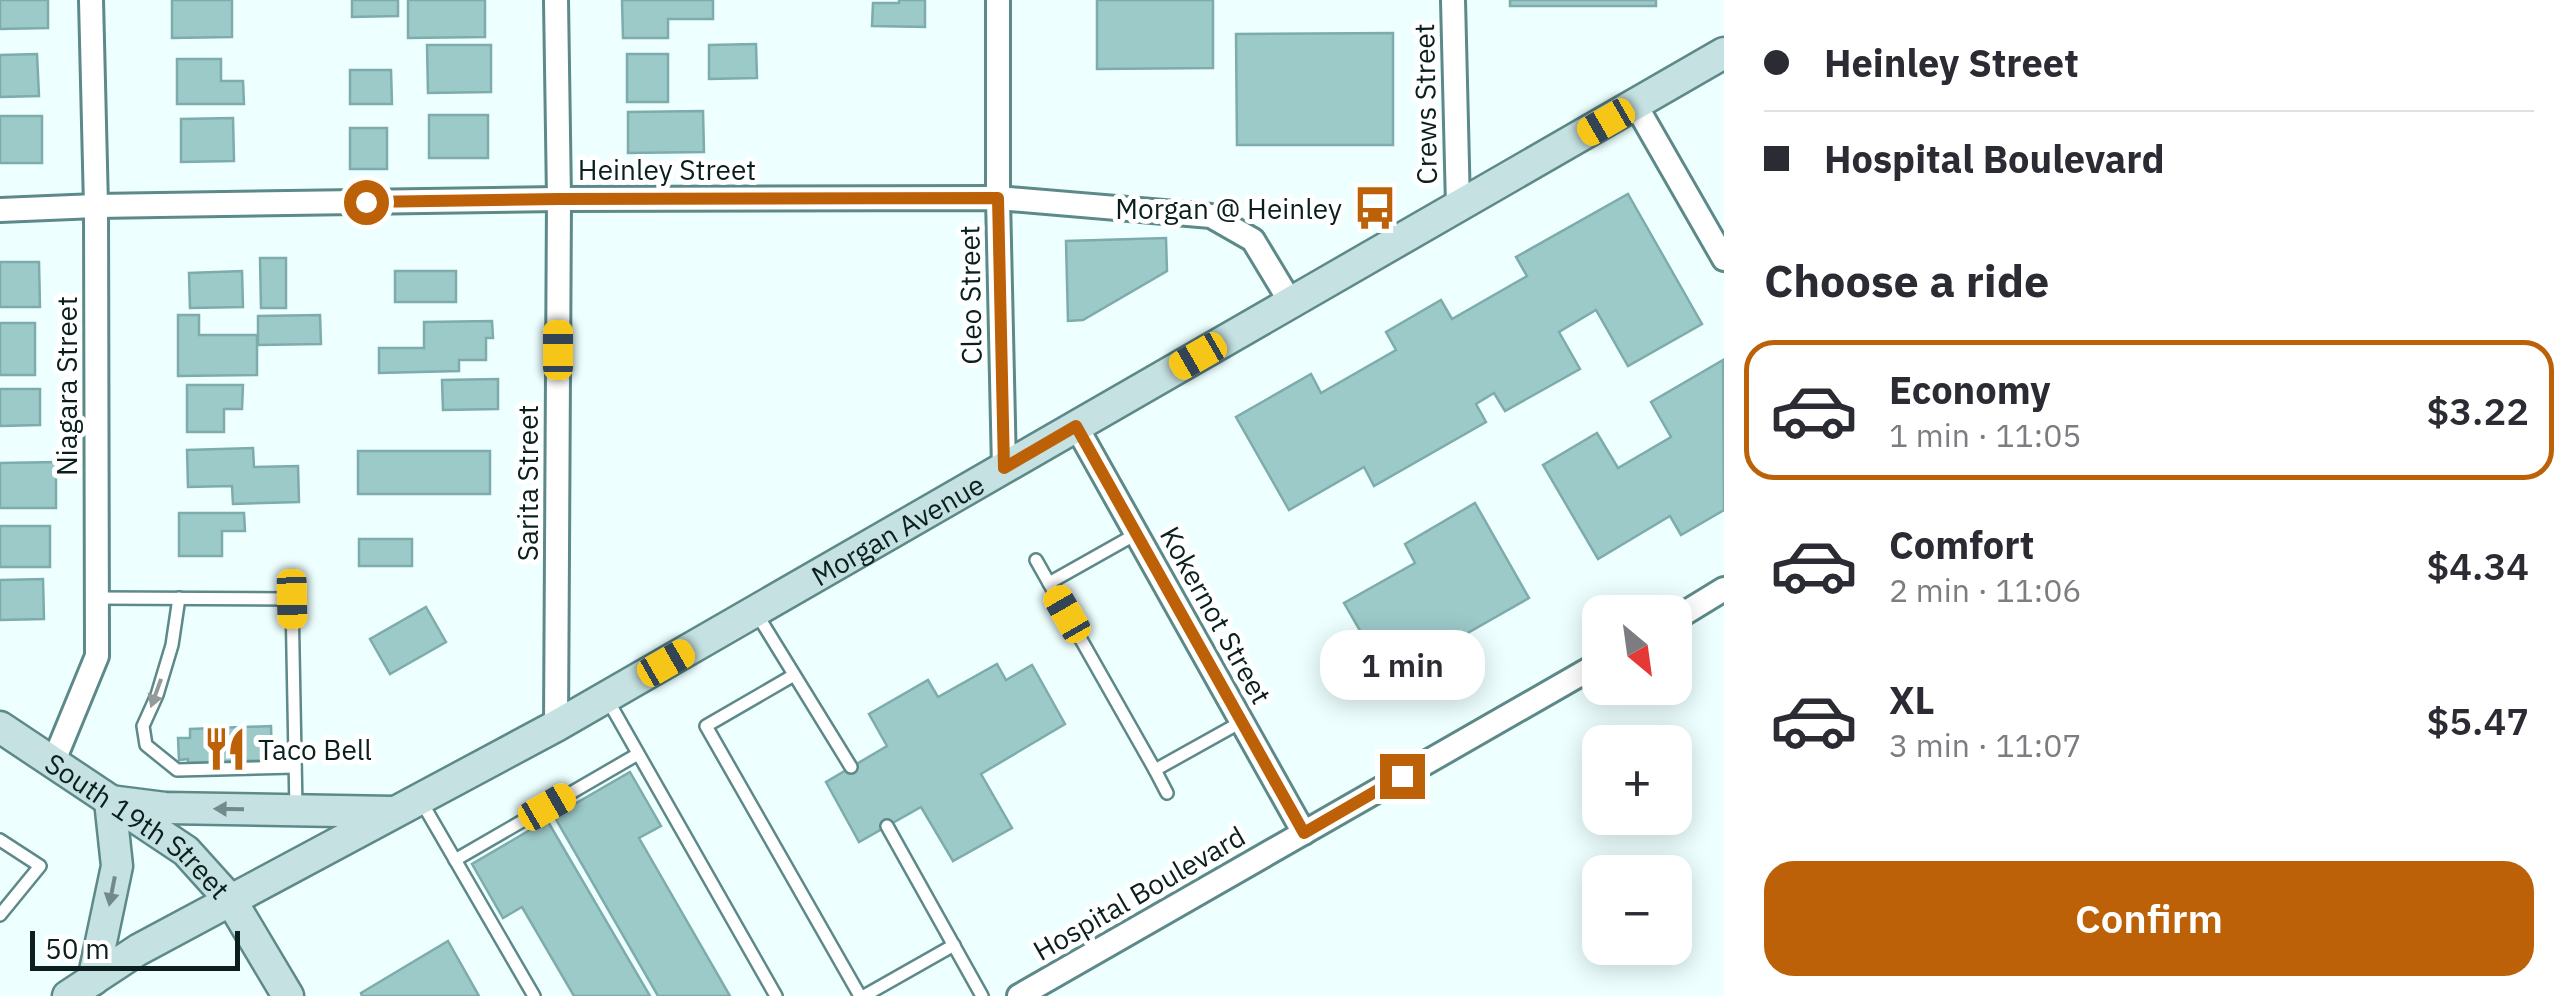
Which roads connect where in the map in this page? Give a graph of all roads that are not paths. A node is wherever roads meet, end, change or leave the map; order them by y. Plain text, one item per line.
1 (92, 0) edge
2 (556, 0) edge
3 (998, 0) edge
4 (1453, 0) edge
5 (1724, 53) edge
6 (1636, 104) junction
7 (998, 198) junction
8 (559, 199) junction
9 (96, 206) junction
10 (1458, 206) junction
11 (0, 210) edge
12 (1724, 259) edge
13 (1291, 303) junction
14 (1076, 426) junction
15 (1004, 468) junction
16 (1136, 534) junction
17 (1036, 560) dead end
18 (1049, 583) junction
19 (1724, 589) edge
20 (97, 598) junction
21 (179, 598) junction
22 (1692, 609) edge
23 (755, 612) junction
24 (1582, 672) edge
25 (794, 675) junction
26 (606, 697) junction
27 (1241, 722) junction
28 (556, 726) junction
29 (0, 727) edge
30 (638, 754) junction
31 (53, 763) junction
32 (295, 767) junction
33 (851, 767) dead end
34 (1156, 770) junction
35 (1167, 793) dead end
36 (110, 801) junction
37 (408, 806) junction
38 (296, 811) junction
39 (887, 826) dead end
40 (1304, 833) junction
41 (0, 840) edge
42 (455, 860) junction
43 (232, 902) junction
44 (0, 915) edge
45 (954, 945) junction
46 (80, 988) edge
47 (1028, 994) edge
48 (288, 996) edge
49 (534, 996) edge
50 (776, 996) edge
51 (862, 996) edge
52 (982, 996) edge

1 - 9 street, Niagara Street
2 - 8 street, Sarita Street
3 - 7 street, Cleo Street
4 - 10 street, Crews Street
5 - 6 main road, Morgan Avenue
6 - 10 main road, Morgan Avenue
6 - 12 street
7 - 8 street, Heinley Street
7 - 13 street, Heinley Street
7 - 15 street, Cleo Street
8 - 9 street, Heinley Street
8 - 28 street, Sarita Street
9 - 11 street, Heinley Street
9 - 20 street, Niagara Street
10 - 13 main road, Morgan Avenue
13 - 14 main road, Morgan Avenue
14 - 15 main road, Morgan Avenue
14 - 16 street, Kokernot Street
15 - 23 main road, Morgan Avenue
16 - 18 lane
16 - 27 street, Kokernot Street
17 - 18 lane
18 - 34 lane
19 - 22 street
20 - 21 lane
20 - 31 street, Niagara Street
21 - 32 lane
21 -> 32 lane
23 - 25 lane
23 - 26 main road, Morgan Avenue
24 - 40 street, Hospital Boulevard
25 - 33 lane
25 - 51 lane
26 - 28 main road, Morgan Avenue
26 - 30 lane
27 - 34 lane
27 - 40 street, Kokernot Street
28 - 37 main road, Morgan Avenue
29 - 31 main road, South 19th Street
30 - 42 lane
30 - 50 lane
31 - 36 main road, South 19th Street
32 - 38 lane
34 - 35 lane
38 -> 36 main road
36 - 43 main road, South 19th Street
36 -> 46 main road
37 - 38 main road
37 - 42 lane
37 - 43 main road, Morgan Avenue
39 - 45 lane
40 - 47 street, Hospital Boulevard
41 - 44 lane
42 - 49 lane
43 - 46 main road, Morgan Avenue
43 - 48 main road, South 19th Street
45 - 51 lane
45 - 52 lane

